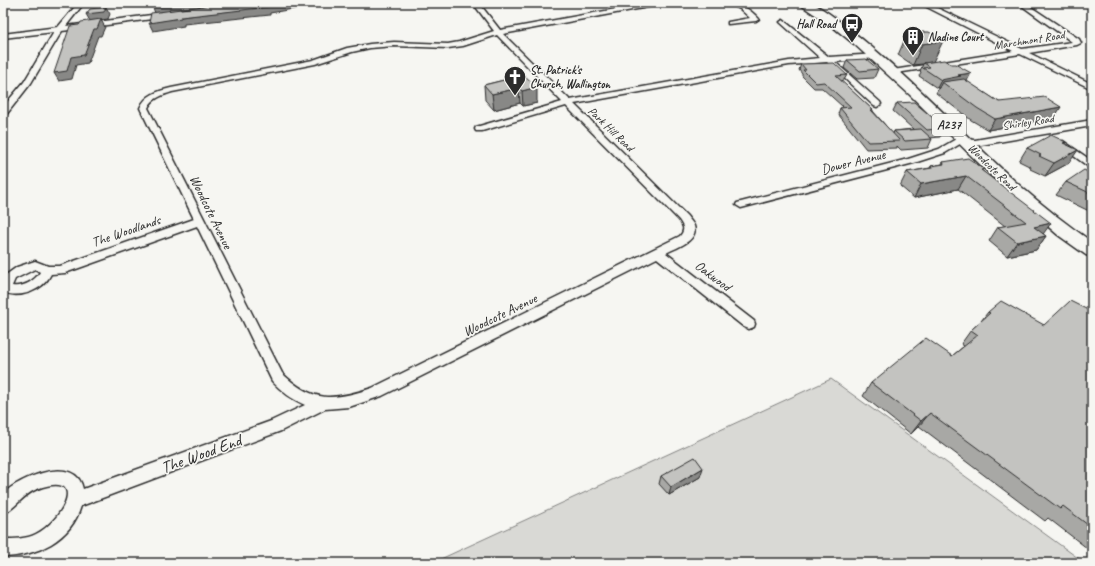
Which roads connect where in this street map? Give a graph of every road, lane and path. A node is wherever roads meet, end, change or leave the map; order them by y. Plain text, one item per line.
1 (81, 3) edge
2 (476, 3) edge
3 (612, 3) edge
4 (659, 3) edge
5 (730, 3) edge
6 (806, 3) edge
7 (922, 3) edge
8 (1022, 3) edge
9 (622, 10) junction
10 (175, 14) edge
11 (783, 22) dead end
12 (730, 23) dead end
13 (60, 28) junction
14 (498, 32) junction
15 (3, 36) edge
16 (1022, 53) junction
17 (875, 56) junction
18 (829, 60) junction
19 (893, 72) junction
20 (1092, 87) edge
21 (567, 103) junction
22 (877, 104) dead end
23 (3, 113) edge
24 (1092, 124) edge
25 (479, 129) dead end
26 (1043, 132) junction
27 (968, 143) junction
28 (1092, 165) edge
29 (741, 205) dead end
30 (684, 218) joint
31 (200, 221) junction
32 (1092, 251) edge
33 (657, 252) junction
34 (46, 270) dead end
35 (750, 324) dead end
36 (324, 403) junction
37 (75, 500) junction
38 (3, 506) edge
39 (3, 548) edge

1 - 13 street
2 - 14 street, Park Hill Road
3 - 9 street
4 - 9 street, Woodcote Avenue
5 - 12 street
6 - 17 main road, Woodcote Road / A237
7 - 16 street
8 - 16 street, Marchmont Road
9 - 14 street, Woodcote Avenue
10 - 13 street
11 - 18 street
13 - 15 street
13 - 23 street
14 - 21 street, Park Hill Road
14 - 31 street, Woodcote Avenue
16 - 19 street, Marchmont Road
16 - 20 street
17 - 18 street
17 - 19 main road, Woodcote Road / A237
18 - 21 street
18 - 22 street
19 - 27 main road, Woodcote Road / A237
21 - 25 street
21 - 30 street, Park Hill Road
24 - 26 street, Shirley Road
26 - 27 street, Shirley Road
26 - 28 street
27 - 29 street, Dower Avenue
27 - 32 main road, Woodcote Road / A237
30 - 33 street, Woodcote Avenue
31 - 34 street, The Woodlands
31 - 36 street, Woodcote Avenue
33 - 35 street, Oakwood
33 - 36 street, Woodcote Avenue
36 - 37 street, The Wood End
37 - 38 street
37 - 39 street

